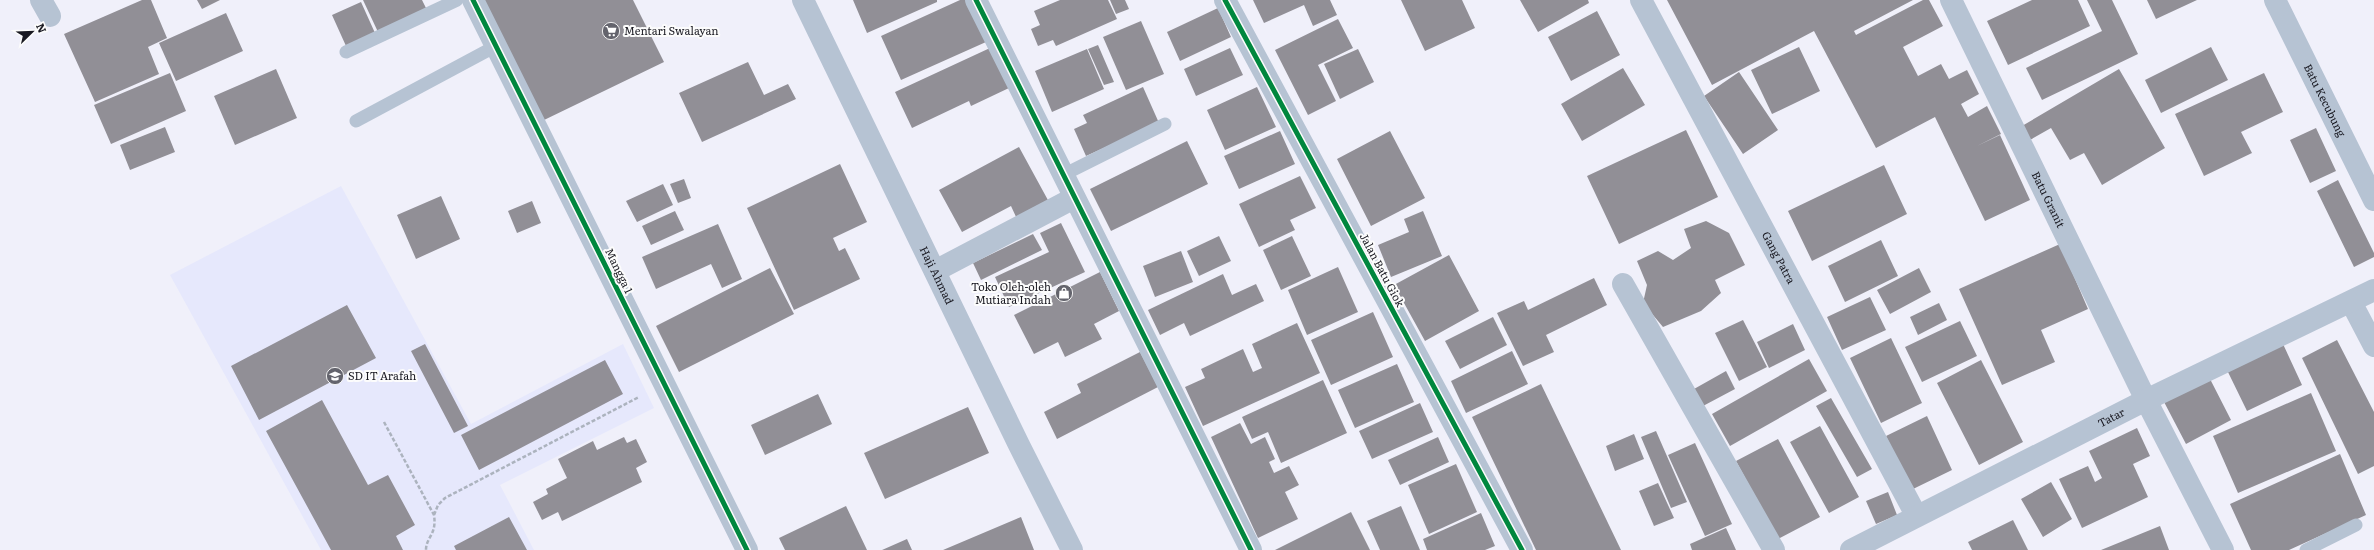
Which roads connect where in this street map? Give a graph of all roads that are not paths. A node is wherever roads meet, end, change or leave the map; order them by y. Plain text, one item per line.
1 (456, 0) edge
2 (473, 0) edge
3 (803, 0) edge
4 (976, 0) edge
5 (1225, 0) edge
6 (1642, 0) edge
7 (1951, 0) edge
8 (2276, 0) edge
9 (496, 46) junction
10 (346, 52) dead end
11 (356, 121) dead end
12 (1165, 124) dead end
13 (1063, 175) junction
14 (1074, 198) junction
15 (2374, 200) edge
16 (935, 271) junction
17 (1623, 284) dead end
18 (2374, 290) edge
19 (2351, 302) junction
20 (2374, 346) edge
21 (2146, 400) junction
22 (1916, 515) junction
23 (2356, 525) dead end
24 (1882, 543) edge
25 (746, 550) edge
26 (1072, 550) edge
27 (1250, 550) edge
28 (1522, 550) edge
29 (1774, 550) edge
30 (1851, 550) edge
31 (2223, 550) edge
32 (2306, 550) edge

1 - 10 lane
2 - 9 street, Mangga 1
3 - 16 street, Haji Ahmad
4 - 13 street
5 - 28 street, Jalan Batu Giok
6 - 22 street, Gang Patra
7 - 21 street, Batu Granit
8 - 15 street, Batu Kecubung
9 - 11 lane
9 - 25 street, Mangga 1
12 - 13 lane
13 - 14 street
14 - 16 street
14 - 27 street
16 - 26 street, Haji Ahmad
17 - 29 street
18 - 19 street, Tatar
19 - 20 street
19 - 21 street, Tatar
21 - 22 street, Tatar
21 - 31 street, Batu Granit
22 - 24 street, Tatar
23 - 32 lane
24 - 30 street, Tatar

